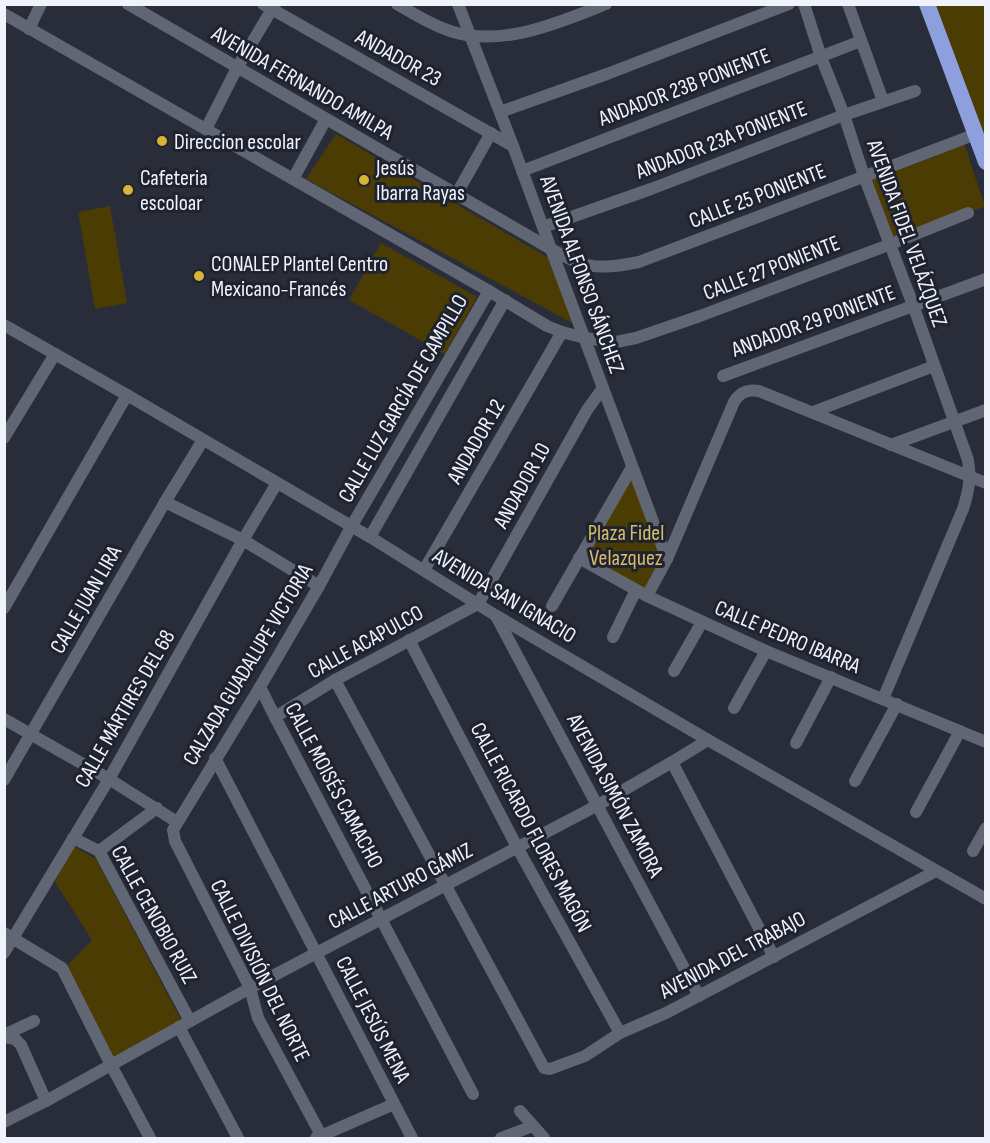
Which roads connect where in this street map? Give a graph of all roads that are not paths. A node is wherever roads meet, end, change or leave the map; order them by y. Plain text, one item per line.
1 (41, 4) edge
2 (128, 4) edge
3 (397, 4) edge
4 (459, 4) edge
5 (606, 4) edge
6 (789, 4) edge
7 (804, 4) edge
8 (848, 4) edge
9 (927, 4) edge
10 (270, 6) edge
11 (4, 14) edge
12 (29, 28) junction
13 (470, 36) junction
14 (861, 41) junction
15 (821, 57) junction
16 (237, 68) junction
17 (915, 91) dead end
18 (883, 102) junction
19 (500, 112) junction
20 (844, 115) junction
21 (326, 119) junction
22 (206, 129) junction
23 (491, 133) junction
24 (976, 134) junction
25 (513, 146) junction
26 (986, 162) edge
27 (522, 171) junction
28 (864, 176) junction
29 (293, 179) junction
30 (456, 195) junction
31 (968, 213) dead end
32 (543, 227) junction
33 (891, 244) junction
34 (550, 249) junction
35 (986, 279) edge
36 (489, 291) junction
37 (505, 300) junction
38 (913, 306) junction
39 (4, 325) edge
40 (561, 332) junction
41 (585, 338) junction
42 (55, 354) junction
43 (934, 366) junction
44 (723, 376) dead end
45 (603, 388) junction
46 (127, 395) junction
47 (986, 410) edge
48 (813, 412) junction
49 (954, 422) junction
50 (4, 438) edge
51 (203, 440) junction
52 (891, 445) junction
53 (632, 468) junction
54 (981, 480) edge
55 (277, 483) junction
56 (165, 502) junction
57 (351, 527) junction
58 (370, 537) junction
59 (243, 540) junction
60 (579, 558) junction
61 (667, 558) junction
62 (424, 570) junction
63 (319, 586) junction
64 (641, 593) junction
65 (478, 604) junction
66 (552, 606) dead end
67 (4, 608) edge
68 (495, 615) junction
69 (702, 622) junction
70 (613, 637) dead end
71 (409, 640) junction
72 (766, 651) junction
73 (674, 671) dead end
74 (831, 677) junction
75 (335, 680) junction
76 (260, 687) junction
77 (883, 699) junction
78 (897, 704) junction
79 (734, 708) dead end
80 (275, 717) junction
81 (4, 719) edge
82 (960, 731) junction
83 (31, 734) junction
84 (708, 740) junction
85 (986, 742) edge
86 (796, 743) dead end
87 (215, 758) junction
88 (672, 762) junction
89 (109, 779) junction
90 (4, 780) edge
91 (855, 781) dead end
92 (598, 805) junction
93 (157, 808) junction
94 (916, 812) dead end
95 (177, 822) junction
96 (986, 828) edge
97 (73, 838) junction
98 (517, 847) junction
99 (99, 851) junction
100 (973, 851) dead end
101 (936, 871) junction
102 (446, 885) junction
103 (986, 899) edge
104 (382, 919) junction
105 (9, 935) edge
106 (4, 953) edge
107 (316, 953) junction
108 (774, 957) junction
109 (250, 988) junction
110 (699, 996) junction
111 (34, 1022) dead end
112 (185, 1024) junction
113 (620, 1033) junction
114 (4, 1036) edge
115 (111, 1065) junction
116 (473, 1094) dead end
117 (46, 1101) junction
118 (394, 1104) junction
119 (520, 1111) dead end
120 (4, 1122) edge
121 (533, 1126) junction
122 (317, 1137) edge
123 (150, 1138) edge
124 (238, 1138) edge
125 (412, 1138) edge
126 (501, 1138) edge
127 (544, 1138) edge

1 - 12 street
2 - 16 street, AVENIDA FERNANDO AMILPA
3 - 13 street
4 - 13 street, AVENIDA ALFONSO SÁNCHEZ
5 - 13 street
6 - 19 street
7 - 15 street, AVENIDA FIDEL VELÁZQUEZ
8 - 14 street
9 - 24 highway
10 - 16 street
10 - 23 street, ANDADOR 23
11 - 12 street, CALLE 27 PONIENTE
12 - 22 street, CALLE 27 PONIENTE
13 - 19 street, AVENIDA ALFONSO SÁNCHEZ
14 - 15 street, ANDADOR 23B PONIENTE
14 - 18 street
15 - 20 street, AVENIDA FIDEL VELÁZQUEZ
15 - 27 street, ANDADOR 23B PONIENTE
16 - 21 street, AVENIDA FERNANDO AMILPA
16 - 22 street
17 - 18 street, ANDADOR 23A PONIENTE
18 - 20 street, ANDADOR 23A PONIENTE
19 - 25 street, AVENIDA ALFONSO SÁNCHEZ
20 - 28 street, AVENIDA FIDEL VELÁZQUEZ
20 - 32 street, ANDADOR 23A PONIENTE
21 - 29 street
21 - 30 street, AVENIDA FERNANDO AMILPA
22 - 29 street, CALLE 27 PONIENTE
23 - 25 street, ANDADOR 23
23 - 30 street
24 - 26 highway
24 - 28 street, CALLE 25 PONIENTE
25 - 27 street, AVENIDA ALFONSO SÁNCHEZ
27 - 32 street, AVENIDA ALFONSO SÁNCHEZ
28 - 33 street, AVENIDA FIDEL VELÁZQUEZ
28 - 34 street, CALLE 25 PONIENTE
29 - 36 street, CALLE 27 PONIENTE
30 - 34 street, AVENIDA FERNANDO AMILPA
31 - 33 street, CALLE 27 PONIENTE
32 - 34 street, AVENIDA ALFONSO SÁNCHEZ
33 - 38 street, AVENIDA FIDEL VELÁZQUEZ
33 - 41 street, CALLE 27 PONIENTE
34 - 41 street, AVENIDA ALFONSO SÁNCHEZ
35 - 38 street, ANDADOR 29 PONIENTE
36 - 37 street, CALLE 27 PONIENTE
36 - 57 street, CALLE LUZ GARCÍA DE CAMPILLO
37 - 40 street, CALLE 27 PONIENTE
37 - 58 street, CALLE LUZ GARCÍA DE CAMPILLO
38 - 43 street, AVENIDA FIDEL VELÁZQUEZ
38 - 44 street, ANDADOR 29 PONIENTE
39 - 42 street, AVENIDA SAN IGNACIO
40 - 41 street, CALLE 27 PONIENTE
40 - 62 street, ANDADOR 12
41 - 45 street, AVENIDA ALFONSO SÁNCHEZ
42 - 46 street, AVENIDA SAN IGNACIO
42 - 50 street
43 - 48 street
43 - 49 street, AVENIDA FIDEL VELÁZQUEZ
45 - 53 street, AVENIDA ALFONSO SÁNCHEZ
45 - 65 street, ANDADOR 10
46 - 51 street, AVENIDA SAN IGNACIO
46 - 67 street
47 - 49 street
48 - 52 street
48 - 61 street
49 - 52 street
49 - 54 street, AVENIDA FIDEL VELÁZQUEZ
51 - 55 street, AVENIDA SAN IGNACIO
51 - 56 street, CALLE JUAN LIRA
52 - 54 street
53 - 60 street
53 - 61 street, AVENIDA ALFONSO SÁNCHEZ
54 - 77 street
55 - 57 street, AVENIDA SAN IGNACIO
55 - 59 street, CALLE MÁRTIRES DEL 68
56 - 59 street
56 - 83 street, CALLE JUAN LIRA
57 - 58 street, AVENIDA SAN IGNACIO
57 - 63 street, CALZADA GUADALUPE VICTORIA
58 - 62 street, AVENIDA SAN IGNACIO
59 - 63 street
59 - 89 street, CALLE MÁRTIRES DEL 68
60 - 64 street, CALLE PEDRO IBARRA
60 - 66 street
61 - 64 street
62 - 65 street, AVENIDA SAN IGNACIO
63 - 76 street, CALZADA GUADALUPE VICTORIA
64 - 69 street, CALLE PEDRO IBARRA
64 - 70 street
65 - 68 street, AVENIDA SAN IGNACIO
65 - 71 street, CALLE ACAPULCO
68 - 84 street, AVENIDA SAN IGNACIO
68 - 92 street, AVENIDA SIMÓN ZAMORA
69 - 72 street, CALLE PEDRO IBARRA
69 - 73 street
71 - 75 street, CALLE ACAPULCO
71 - 98 street, CALLE RICARDO FLORES MAGÓN
72 - 74 street, CALLE PEDRO IBARRA
72 - 79 street
74 - 77 street, CALLE PEDRO IBARRA
74 - 86 street
75 - 80 street, CALLE ACAPULCO
75 - 102 street
76 - 80 street, CALLE MOISÉS CAMACHO
76 - 87 street, CALZADA GUADALUPE VICTORIA
77 - 78 street, CALLE PEDRO IBARRA
78 - 82 street, CALLE PEDRO IBARRA
78 - 91 street
80 - 104 street, CALLE MOISÉS CAMACHO
81 - 83 street
82 - 85 street, CALLE PEDRO IBARRA
82 - 94 street
83 - 89 street
83 - 90 street, CALLE JUAN LIRA
84 - 88 street, CALLE ARTURO GÁMIZ
84 - 101 street, AVENIDA SAN IGNACIO
87 - 95 street, CALZADA GUADALUPE VICTORIA
87 - 107 street, CALLE JESÚS MENA
88 - 92 street, CALLE ARTURO GÁMIZ
88 - 108 street
89 - 93 street
89 - 97 street, CALLE MÁRTIRES DEL 68
92 - 98 street, CALLE ARTURO GÁMIZ
92 - 110 street, AVENIDA SIMÓN ZAMORA
93 - 95 street
93 - 99 street
95 - 109 street, CALLE DIVISIÓN DEL NORTE
96 - 100 street
97 - 99 street, CALLE CENOBIO RUIZ
97 - 105 street, CALLE MÁRTIRES DEL 68
98 - 102 street, CALLE ARTURO GÁMIZ
98 - 113 street, CALLE RICARDO FLORES MAGÓN
99 - 112 street, CALLE CENOBIO RUIZ
101 - 103 street, AVENIDA SAN IGNACIO
101 - 108 street, AVENIDA DEL TRABAJO
102 - 104 street, CALLE ARTURO GÁMIZ
102 - 113 street, AVENIDA DEL TRABAJO
104 - 107 street, CALLE ARTURO GÁMIZ
104 - 116 street, CALLE MOISÉS CAMACHO
105 - 106 street, CALLE MÁRTIRES DEL 68
105 - 115 street
107 - 109 street, CALLE ARTURO GÁMIZ
107 - 118 street, CALLE JESÚS MENA
108 - 110 street, AVENIDA DEL TRABAJO
109 - 112 street, CALLE ARTURO GÁMIZ
109 - 122 street, CALLE DIVISIÓN DEL NORTE
110 - 113 street, AVENIDA DEL TRABAJO
111 - 114 street
112 - 115 street, CALLE ARTURO GÁMIZ
112 - 124 street, CALLE CENOBIO RUIZ
114 - 117 street
115 - 117 street, CALLE ARTURO GÁMIZ
115 - 123 street
117 - 120 street, CALLE ARTURO GÁMIZ
118 - 122 street
118 - 125 street, CALLE JESÚS MENA
119 - 121 street
121 - 126 street
121 - 127 street

